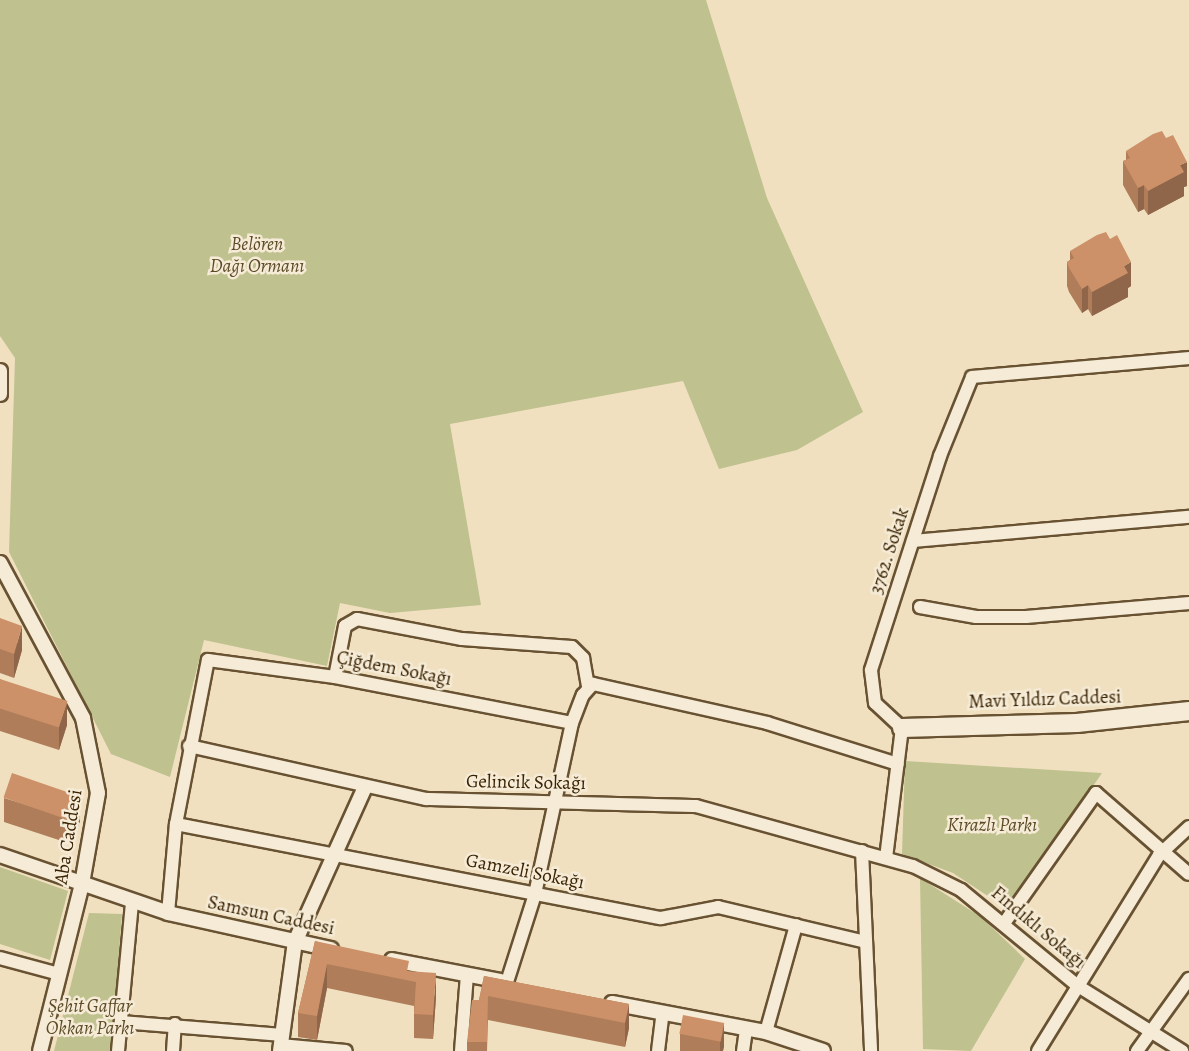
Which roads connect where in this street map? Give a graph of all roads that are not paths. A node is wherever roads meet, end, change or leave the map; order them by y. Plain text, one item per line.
1 (1189, 358) edge
2 (0, 371) edge
3 (0, 394) edge
4 (1189, 516) edge
5 (913, 541) junction
6 (0, 562) edge
7 (1189, 603) edge
8 (920, 607) dead end
9 (335, 677) junction
10 (588, 687) junction
11 (59, 709) edge
12 (1189, 711) edge
13 (83, 718) junction
14 (572, 723) junction
15 (902, 728) junction
16 (189, 746) junction
17 (898, 764) junction
18 (365, 787) junction
19 (554, 803) junction
20 (176, 824) junction
21 (1189, 827) edge
22 (1164, 849) junction
23 (862, 851) junction
24 (0, 855) edge
25 (334, 855) junction
26 (886, 858) junction
27 (1189, 874) edge
28 (82, 884) junction
29 (535, 894) junction
30 (132, 902) junction
31 (168, 913) junction
32 (1005, 922) junction
33 (796, 925) junction
34 (295, 942) junction
35 (866, 942) junction
36 (348, 952) edge
37 (374, 957) edge
38 (0, 958) edge
39 (59, 974) junction
40 (467, 975) junction
41 (1189, 979) edge
42 (513, 984) joint
43 (1078, 986) junction
44 (598, 1000) edge
45 (663, 1013) junction
46 (121, 1021) junction
47 (175, 1024) junction
48 (746, 1029) junction
49 (766, 1032) junction
50 (1150, 1032) junction
51 (281, 1044) edge
52 (40, 1051) edge
53 (118, 1051) edge
54 (173, 1051) edge
55 (346, 1051) edge
56 (461, 1051) edge
57 (657, 1051) edge
58 (743, 1051) edge
59 (823, 1051) edge
60 (871, 1051) edge
61 (1038, 1051) edge
62 (1137, 1051) edge
63 (1182, 1051) edge

1 - 5 street, 3762. Sokak
2 - 3 street
4 - 5 street
5 - 15 street, 3762. Sokak
6 - 13 street, Aba Caddesi
7 - 8 street
9 - 10 street
9 - 14 street, Çiğdem Sokağı
9 - 16 street, Çiğdem Sokağı
10 - 14 street
10 - 17 street
11 - 13 street
12 - 15 main road, Mavi Yıldız Caddesi
13 - 28 street, Aba Caddesi
14 - 19 street
15 - 17 street
16 - 18 street, Gelincik Sokağı
16 - 20 street
17 - 26 street
18 - 19 street, Gelincik Sokağı
18 - 25 street
19 - 23 street, Gelincik Sokağı
19 - 29 street
20 - 25 street, Gamzeli Sokağı
20 - 31 street
21 - 22 street
22 - 27 street
22 - 32 street
22 - 43 street
23 - 26 street, Fındıklı Sokağı
23 - 35 street
24 - 28 street, Samsun Caddesi
25 - 29 street, Gamzeli Sokağı
25 - 34 street
26 - 32 street, Fındıklı Sokağı
28 - 30 street, Samsun Caddesi
28 - 39 street, Aba Caddesi
29 - 33 street, Gamzeli Sokağı
29 - 42 street
30 - 31 street, Samsun Caddesi
30 - 46 street
31 - 34 street, Samsun Caddesi
32 - 43 street, Fındıklı Sokağı
33 - 35 street, Gamzeli Sokağı
33 - 49 street
34 - 36 street, Samsun Caddesi
34 - 51 street
35 - 60 street
37 - 40 street
38 - 39 street
39 - 52 street, Aba Caddesi
40 - 42 street
40 - 56 street
41 - 50 street
43 - 50 street, Fındıklı Sokağı
43 - 61 street
44 - 45 street
45 - 48 street
45 - 57 street
46 - 47 street
46 - 53 street
47 - 51 street
47 - 54 street
48 - 49 street
48 - 58 street
49 - 59 street
50 - 62 street
50 - 63 street, Fındıklı Sokağı
51 - 55 street

